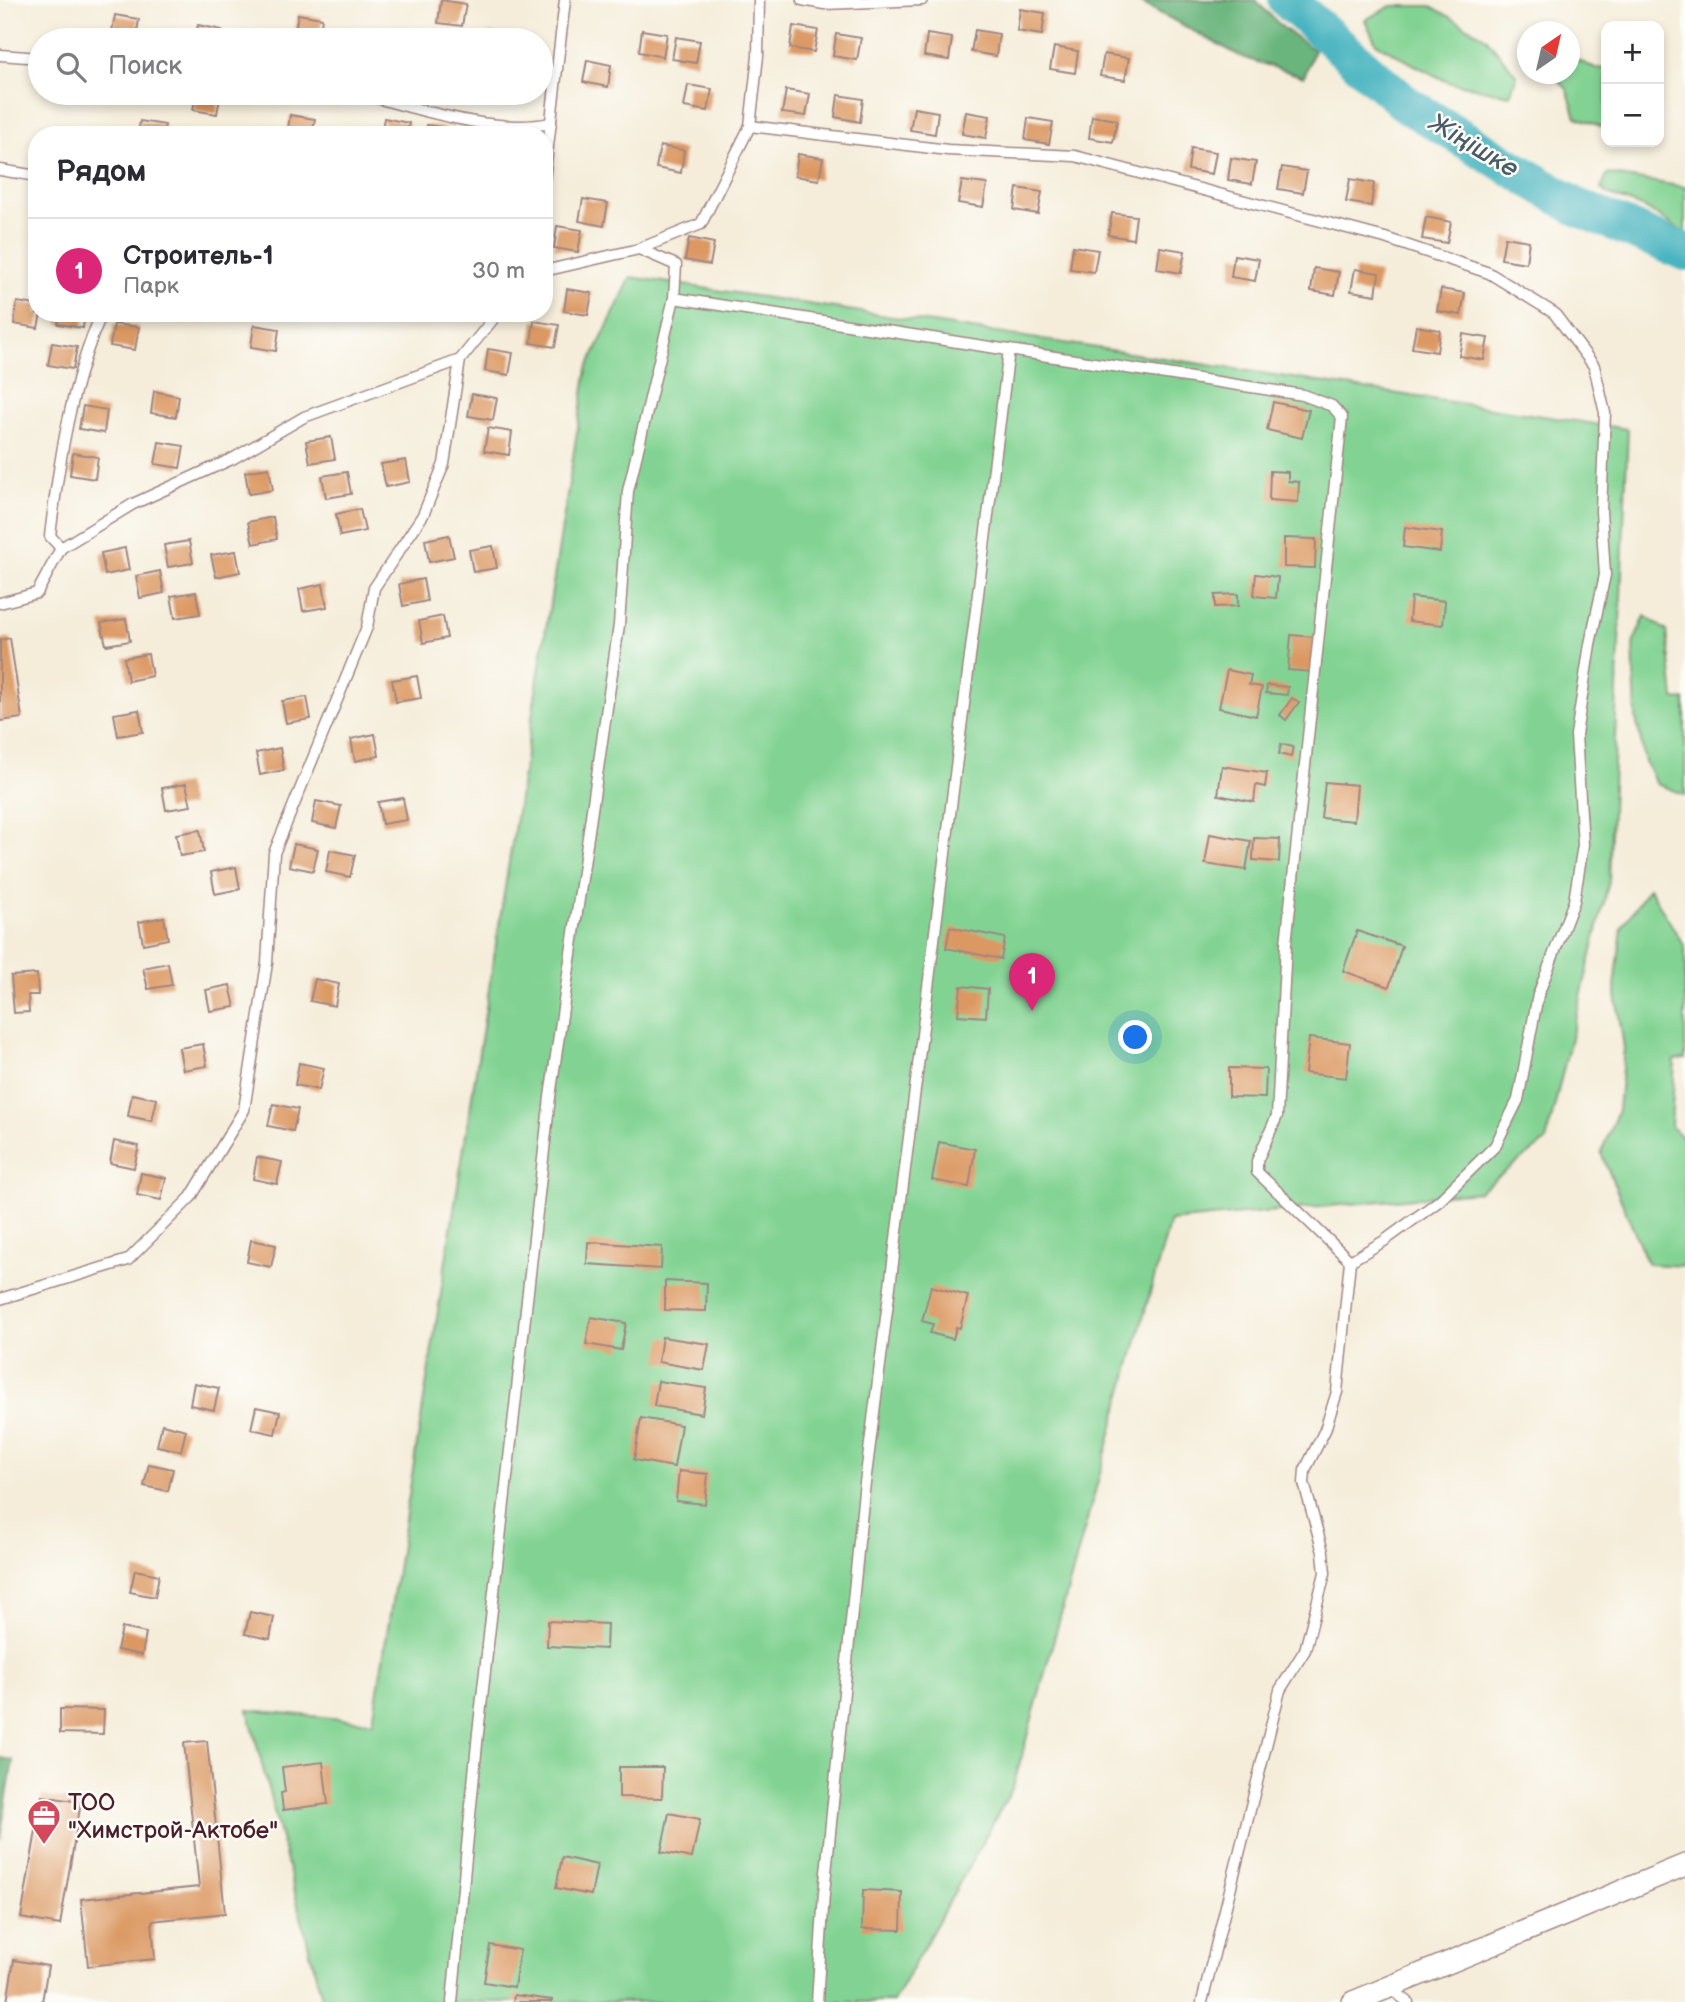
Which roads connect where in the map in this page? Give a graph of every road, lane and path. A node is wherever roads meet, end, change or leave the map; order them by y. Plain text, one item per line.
1 (565, 0) edge
2 (759, 0) edge
3 (802, 0) edge
4 (922, 0) edge
5 (0, 55) edge
6 (28, 57) edge
7 (410, 105) edge
8 (551, 123) junction
9 (512, 126) edge
10 (538, 126) edge
11 (551, 126) edge
12 (750, 126) junction
13 (0, 170) edge
14 (28, 175) edge
15 (639, 249) junction
16 (553, 269) edge
17 (674, 298) junction
18 (98, 322) edge
19 (491, 322) edge
20 (1009, 350) junction
21 (460, 360) junction
22 (61, 548) junction
23 (0, 603) edge
24 (1350, 1261) junction
25 (0, 1299) edge
26 (1685, 1865) edge
27 (1389, 1987) junction
28 (452, 2002) edge
29 (817, 2002) edge
30 (1202, 2002) edge
31 (1353, 2002) edge
32 (1408, 2002) edge

1 - 8 lane
2 - 12 lane
3 - 4 lane
5 - 6 lane
7 - 9 lane
8 - 10 lane
8 - 11 lane
12 - 15 lane
12 - 24 lane
13 - 14 lane
15 - 16 lane
15 - 17 lane
17 - 20 lane
17 - 28 lane
18 - 22 lane
19 - 21 lane
20 - 24 lane
20 - 29 lane
21 - 22 lane
21 - 25 lane
22 - 23 lane
24 - 30 lane
26 - 27 street
27 - 31 street
27 - 32 lane

